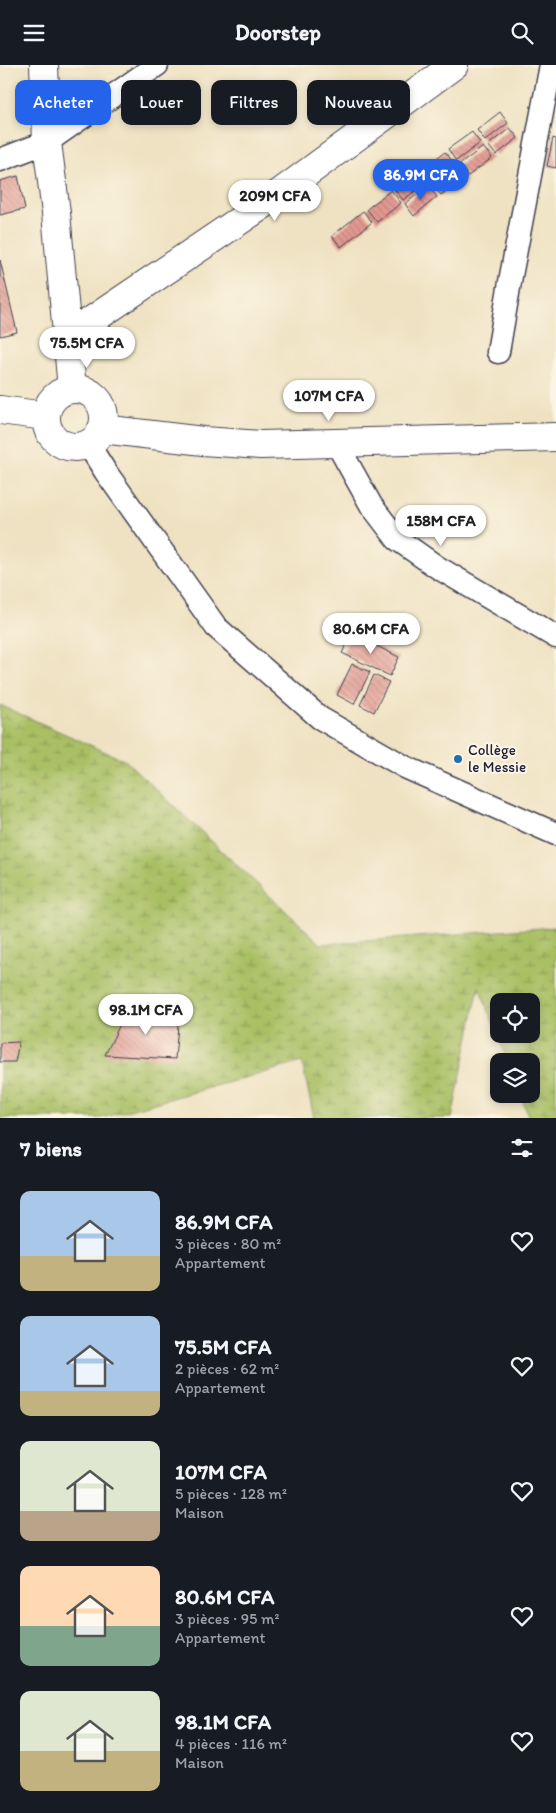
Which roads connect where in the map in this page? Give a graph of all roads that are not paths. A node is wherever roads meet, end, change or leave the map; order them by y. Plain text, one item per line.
1 (44, 65) edge
2 (157, 65) edge
3 (454, 65) edge
4 (551, 65) edge
5 (48, 142) junction
6 (0, 160) edge
7 (67, 337) junction
8 (498, 352) dead end
9 (72, 389) junction
10 (0, 409) edge
11 (46, 416) junction
12 (95, 436) junction
13 (556, 437) edge
14 (337, 443) junction
15 (556, 637) edge
16 (556, 834) edge

1 - 5 street
2 - 5 street
3 - 7 street
4 - 8 street
5 - 6 street
5 - 7 street
7 - 9 street
9 - 11 street
9 - 12 street
10 - 11 street
11 - 12 street
12 - 14 street
12 - 16 street
13 - 14 street
14 - 15 street

